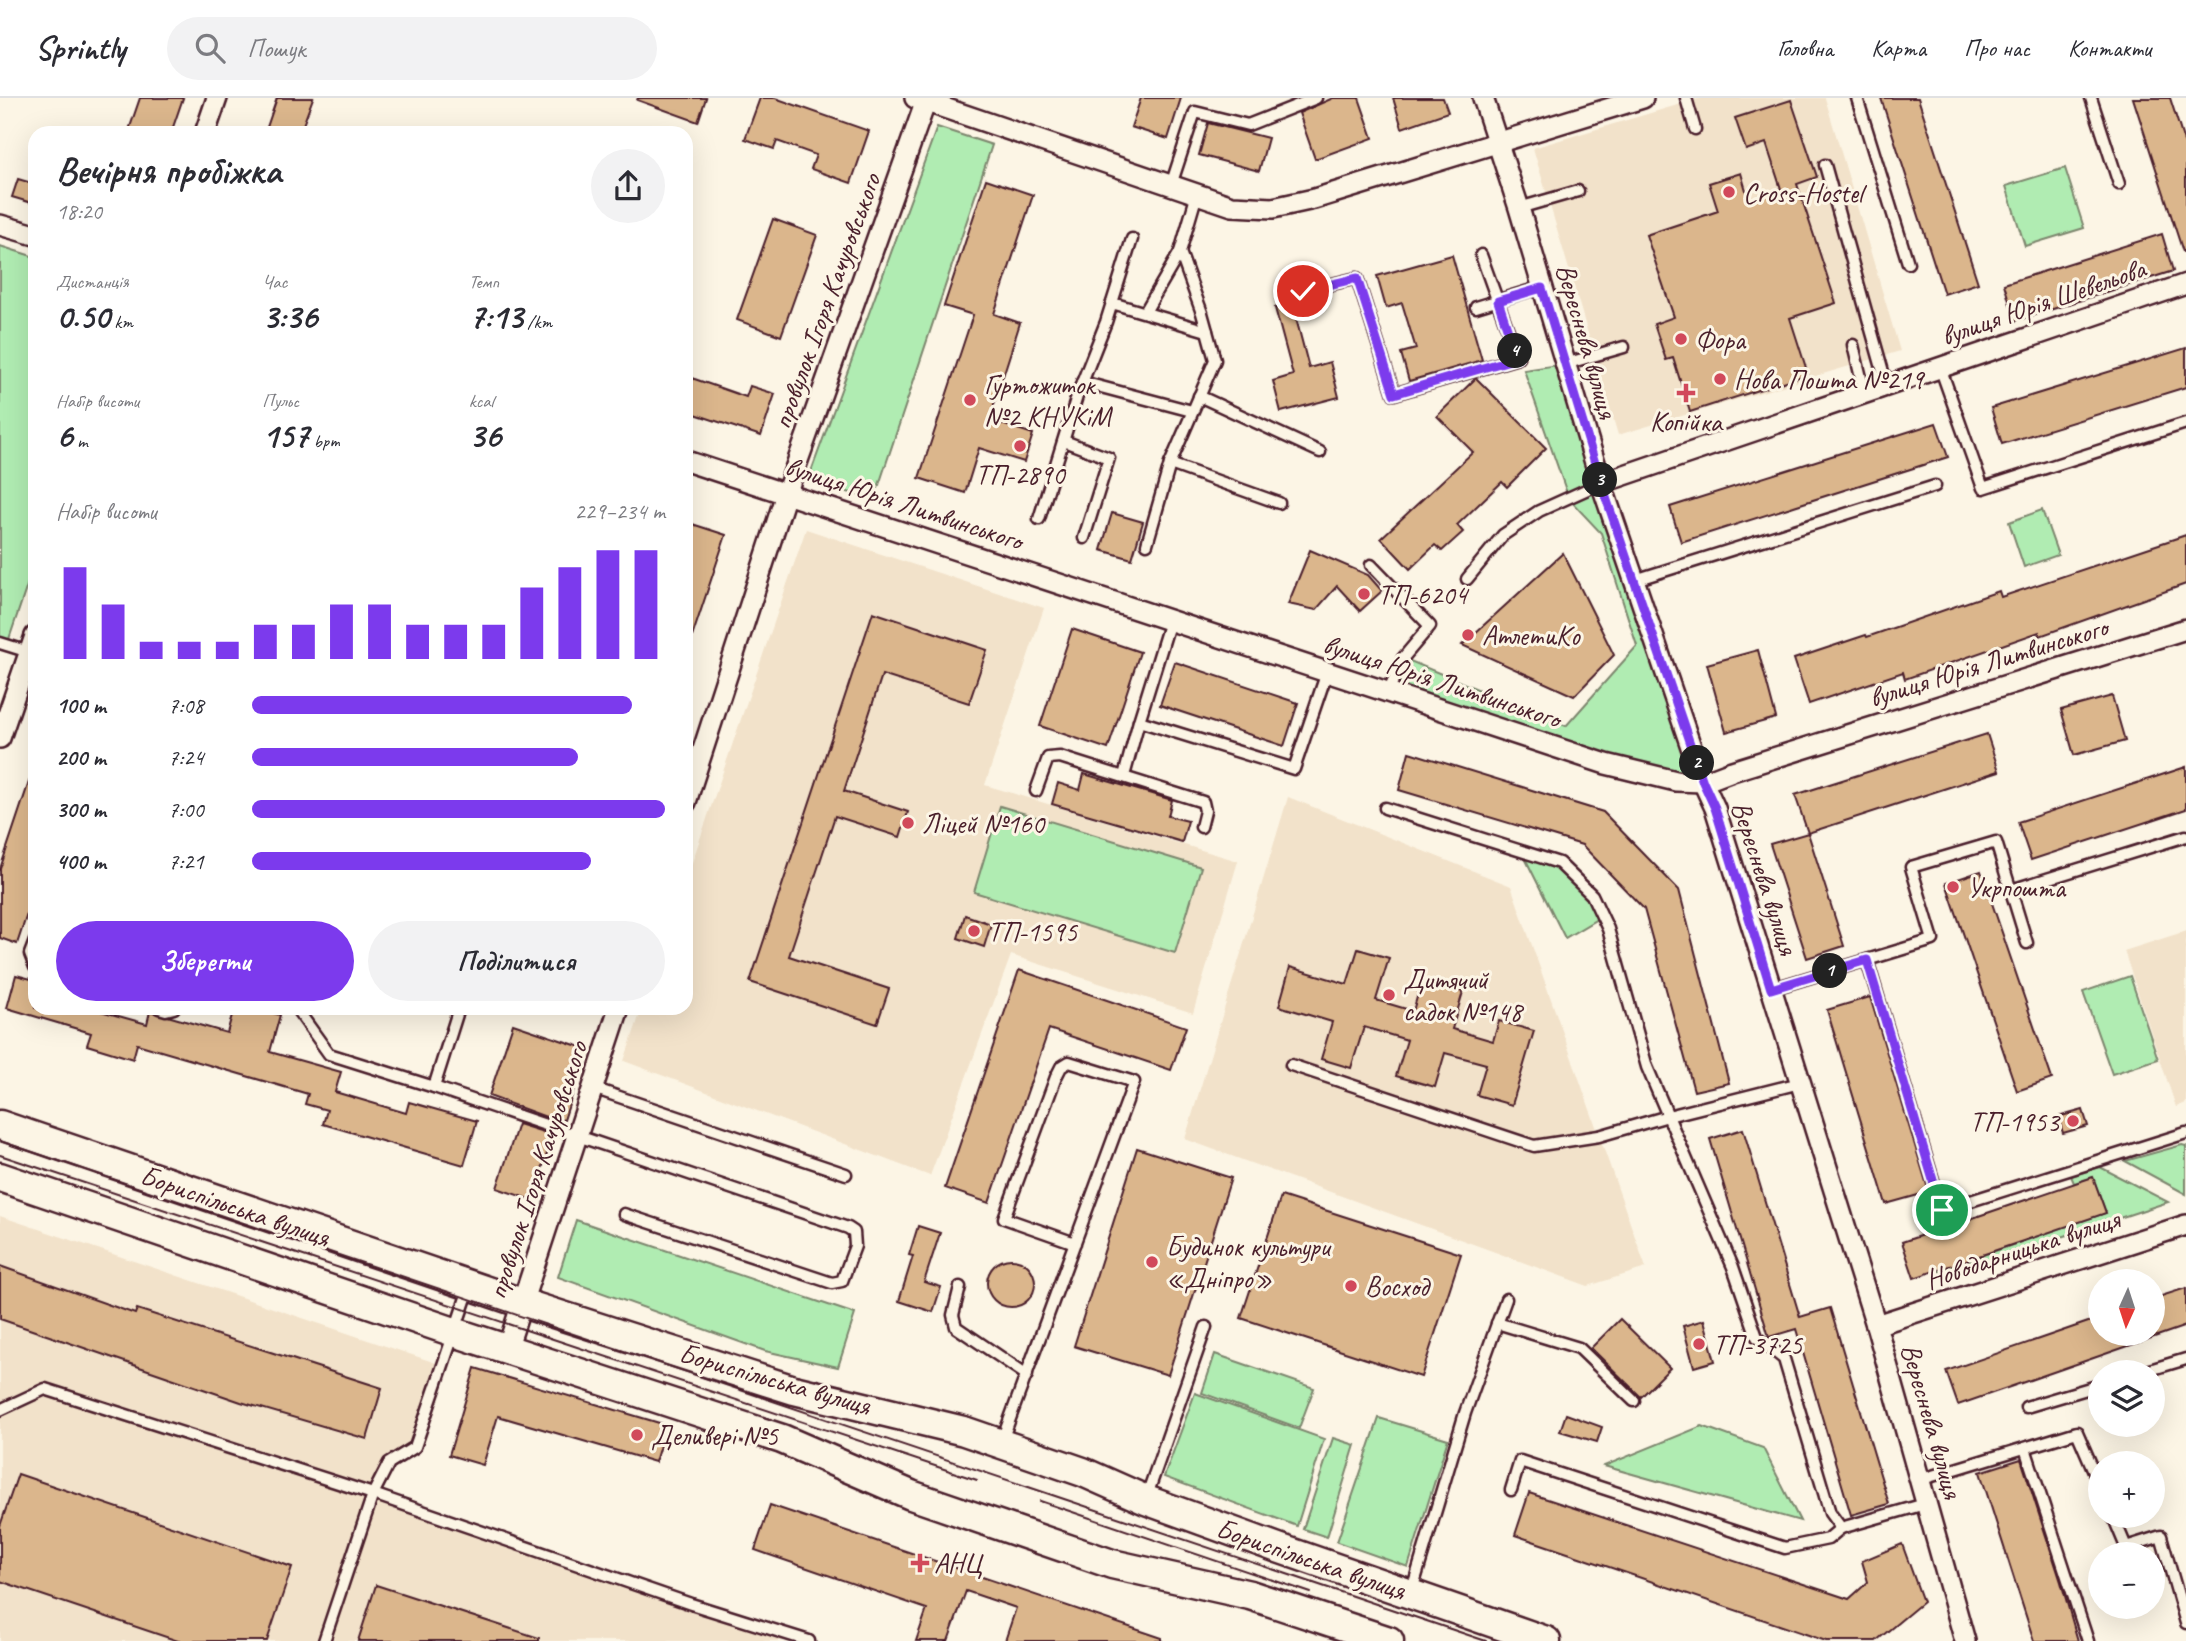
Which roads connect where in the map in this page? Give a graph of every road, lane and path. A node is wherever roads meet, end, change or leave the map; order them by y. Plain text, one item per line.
1 (217, 98) edge
2 (1316, 98) edge
3 (1483, 98) edge
4 (1686, 98) edge
5 (1857, 98) edge
6 (2091, 98) edge
7 (923, 99) edge
8 (1633, 100) edge
9 (207, 126) edge
10 (1695, 129) dead end
11 (1497, 144) junction
12 (1825, 165) dead end
13 (2119, 184) dead end
14 (1171, 185) junction
15 (1578, 191) dead end
16 (1197, 194) junction
17 (1519, 208) junction
18 (0, 225) edge
19 (28, 233) edge
20 (1132, 239) dead end
21 (1180, 252) junction
22 (1481, 255) dead end
23 (1908, 263) dead end
24 (2186, 284) edge
25 (1542, 288) junction
26 (1303, 291) dead end
27 (1498, 301) junction
28 (1112, 303) junction
29 (1476, 307) dead end
30 (1145, 312) junction
31 (1207, 331) junction
32 (1853, 345) dead end
33 (1624, 347) dead end
34 (1564, 364) junction
35 (1940, 367) junction
36 (1082, 382) junction
37 (1887, 386) junction
38 (1866, 394) junction
39 (1199, 396) junction
40 (1192, 411) junction
41 (2186, 423) edge
42 (1064, 440) junction
43 (1320, 452) dead end
44 (693, 464) edge
45 (1170, 464) junction
46 (1601, 483) junction
47 (1935, 486) dead end
48 (786, 494) junction
49 (1279, 503) dead end
50 (1039, 519) dead end
51 (1084, 538) dead end
52 (1147, 544) dead end
53 (1371, 565) dead end
54 (1467, 579) dead end
55 (1635, 580) junction
56 (1170, 621) junction
57 (2186, 629) edge
58 (0, 643) edge
59 (28, 644) edge
60 (28, 656) edge
61 (1327, 673) junction
62 (1388, 692) junction
63 (1139, 721) junction
64 (0, 738) edge
65 (1124, 776) junction
66 (693, 780) edge
67 (1703, 782) junction
68 (1036, 791) dead end
69 (1385, 808) dead end
70 (1201, 827) dead end
71 (2186, 836) edge
72 (2011, 890) junction
73 (2027, 943) dead end
74 (1867, 960) junction
75 (1771, 989) junction
76 (301, 1015) edge
77 (457, 1015) edge
78 (617, 1015) edge
79 (1291, 1065) dead end
80 (1800, 1083) junction
81 (434, 1087) junction
82 (593, 1088) junction
83 (1668, 1116) junction
84 (0, 1125) edge
85 (2186, 1133) edge
86 (578, 1134) junction
87 (846, 1174) dead end
88 (0, 1177) edge
89 (624, 1214) dead end
90 (2186, 1225) edge
91 (1074, 1243) junction
92 (470, 1286) junction
93 (960, 1287) dead end
94 (1506, 1299) dead end
95 (522, 1303) junction
96 (1497, 1323) junction
97 (1876, 1325) junction
98 (1206, 1327) dead end
99 (454, 1332) junction
100 (507, 1349) junction
101 (2186, 1359) edge
102 (2165, 1365) edge
103 (1027, 1375) junction
104 (2088, 1389) edge
105 (1634, 1401) dead end
106 (2026, 1407) dead end
107 (0, 1410) edge
108 (1001, 1443) junction
109 (2025, 1448) junction
110 (2088, 1457) edge
111 (1919, 1480) junction
112 (1511, 1490) dead end
113 (373, 1494) junction
114 (1146, 1500) junction
115 (1925, 1504) junction
116 (1841, 1528) junction
117 (2118, 1528) edge
118 (1410, 1594) junction
119 (2186, 1623) edge
120 (324, 1641) edge
121 (809, 1641) edge
122 (1389, 1641) edge
123 (1546, 1641) edge
124 (1965, 1641) edge
125 (2088, 1641) edge

1 - 9 street
2 - 14 lane
3 - 11 street, Вереснева вулиця
4 - 10 lane
5 - 23 lane
6 - 13 lane
7 - 14 street
7 - 48 street, провулок Ігоря Качуровського
8 - 11 street
11 - 16 street
11 - 17 street, Вереснева вулиця
12 - 37 lane
14 - 16 street
15 - 17 lane
16 - 21 lane
17 - 25 street, Вереснева вулиця
18 - 19 street
20 - 28 lane
21 - 30 lane
21 - 31 lane
22 - 27 lane
24 - 35 street, вулиця Юрія Шевельова
25 - 27 lane
25 - 34 street, Вереснева вулиця
26 - 27 lane
27 - 29 lane
28 - 30 lane
28 - 36 lane
30 - 31 lane
31 - 39 lane
32 - 38 lane
33 - 34 lane
34 - 46 street, Вереснева вулиця
35 - 37 street, вулиця Юрія Шевельова
35 - 41 lane
36 - 40 lane
36 - 42 lane
37 - 38 street, вулиця Юрія Шевельова
38 - 46 street, вулиця Юрія Шевельова
39 - 40 lane
39 - 43 lane
40 - 45 lane
42 - 50 lane
42 - 51 lane
44 - 48 street, вулиця Юрія Литвинського
45 - 49 lane
45 - 52 lane
46 - 54 lane
46 - 55 street, Вереснева вулиця
47 - 55 lane
48 - 56 street, вулиця Юрія Литвинського
48 - 66 street, провулок Ігоря Качуровського
53 - 62 lane
55 - 67 street, Вереснева вулиця
56 - 61 street, вулиця Юрія Литвинського
56 - 63 lane
57 - 67 street, вулиця Юрія Литвинського
58 - 59 lane
60 - 64 street
61 - 62 street, вулиця Юрія Литвинського
61 - 63 lane
62 - 67 street, вулиця Юрія Литвинського
63 - 65 lane
65 - 68 lane
65 - 70 lane
67 - 75 street, Вереснева вулиця
69 - 83 lane
71 - 72 lane
72 - 73 lane
72 - 74 lane
74 - 75 lane
74 - 85 lane
75 - 80 street, Вереснева вулиця
76 - 81 lane
77 - 81 lane
78 - 82 street, провулок Ігоря Качуровського
79 - 83 lane
80 - 83 lane
80 - 97 street, Вереснева вулиця
81 - 86 lane
82 - 86 street, провулок Ігоря Качуровського
82 - 87 lane
83 - 116 lane
84 - 92 main road, Бориспільська вулиця
86 - 89 lane
86 - 95 street, провулок Ігоря Качуровського
88 - 99 main road, Бориспільська вулиця
90 - 97 street, Новодарницька вулиця
91 - 91 lane
91 - 103 lane
92 - 95 main road, Бориспільська вулиця
92 - 99 lane
93 - 103 lane
94 - 96 lane
95 - 100 street, провулок Ігоря Качуровського
95 - 108 main road, Бориспільська вулиця
96 - 105 lane
96 - 118 lane
97 - 111 street, Вереснева вулиця
98 - 114 lane
99 - 100 main road, Бориспільська вулиця
99 - 113 lane
100 - 122 main road, Бориспільська вулиця
101 - 102 lane
103 - 108 lane
104 - 106 lane
107 - 113 lane
108 - 114 main road, Бориспільська вулиця
109 - 110 lane
109 - 111 lane
109 - 125 lane
111 - 115 street, Вереснева вулиця
112 - 116 lane
113 - 120 lane
113 - 121 lane
114 - 118 main road, Бориспільська вулиця
115 - 116 lane
115 - 124 street, Вереснева вулиця
117 - 119 lane
118 - 123 main road, Бориспільська вулиця

